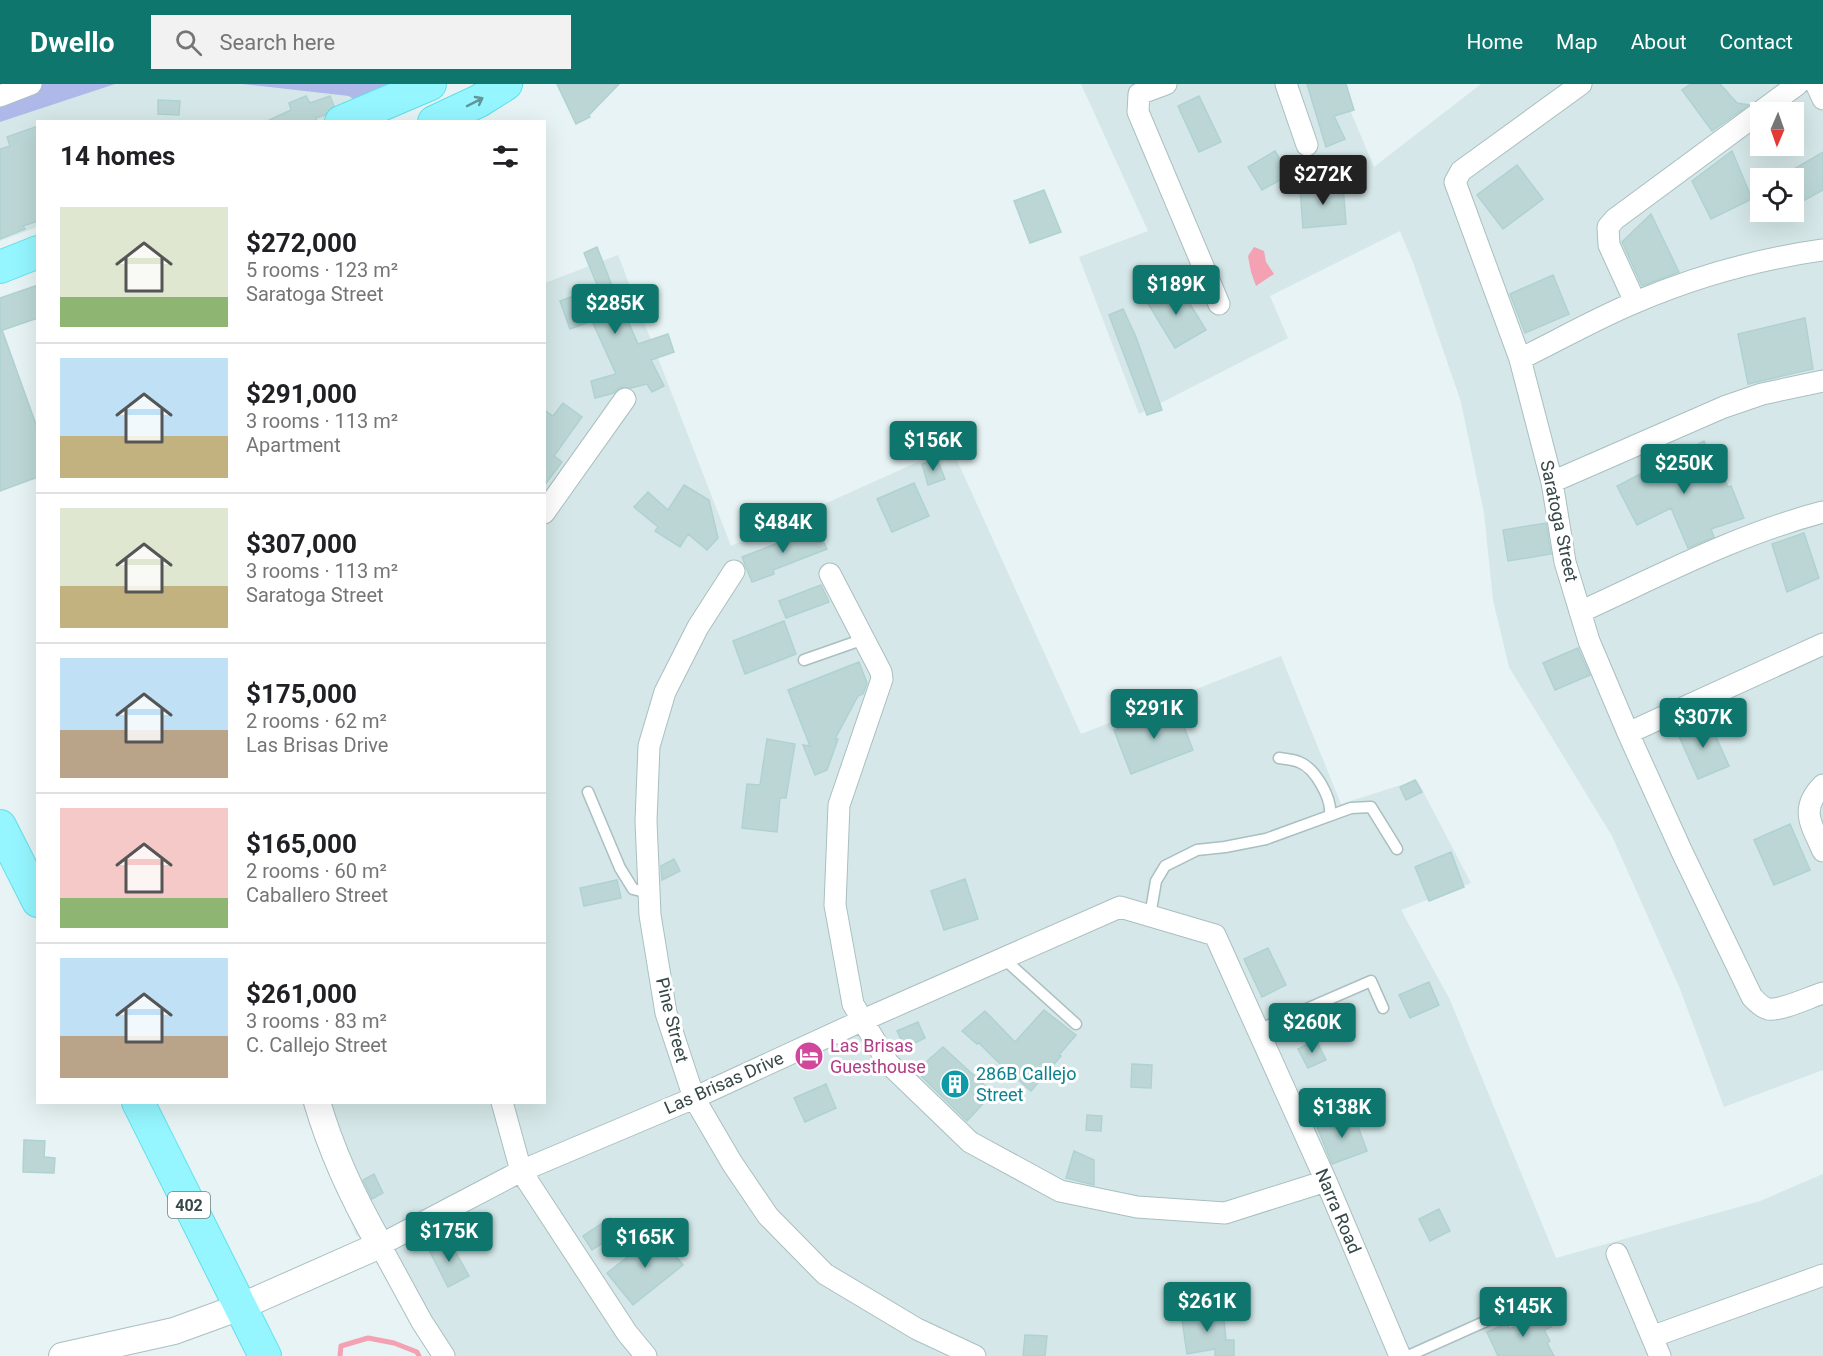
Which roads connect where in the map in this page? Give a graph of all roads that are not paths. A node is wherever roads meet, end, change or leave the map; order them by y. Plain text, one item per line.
1 (31, 84) edge
2 (430, 84) edge
3 (456, 84) edge
4 (506, 84) edge
5 (1166, 84) edge
6 (1286, 84) edge
7 (1581, 84) edge
8 (1798, 84) edge
9 (1816, 84) edge
10 (0, 96) edge
11 (1823, 99) edge
12 (346, 120) edge
13 (385, 120) edge
14 (441, 120) edge
15 (1307, 146) dead end
16 (36, 236) edge
17 (0, 249) edge
18 (1823, 250) edge
19 (36, 253) edge
20 (0, 267) edge
21 (36, 275) edge
22 (0, 289) edge
23 (1635, 302) junction
24 (1219, 304) dead end
25 (1520, 359) junction
26 (1823, 381) edge
27 (625, 399) dead end
28 (1552, 482) junction
29 (546, 510) edge
30 (1823, 512) edge
31 (734, 571) dead end
32 (830, 574) dead end
33 (1580, 612) junction
34 (864, 639) junction
35 (1823, 644) edge
36 (804, 660) dead end
37 (1628, 733) junction
38 (1279, 758) dead end
39 (1823, 785) edge
40 (588, 792) dead end
41 (1330, 815) junction
42 (0, 826) edge
43 (1397, 849) dead end
44 (1823, 851) edge
45 (649, 893) junction
46 (36, 898) edge
47 (1150, 916) junction
48 (1215, 935) joint
49 (1003, 958) junction
50 (1823, 993) edge
51 (1383, 1008) dead end
52 (861, 1021) junction
53 (1076, 1024) dead end
54 (1258, 1030) junction
55 (694, 1098) junction
56 (139, 1104) edge
57 (318, 1104) edge
58 (503, 1104) edge
59 (521, 1171) junction
60 (1326, 1181) junction
61 (380, 1245) junction
62 (1617, 1254) dead end
63 (1823, 1275) edge
64 (240, 1307) junction
65 (1493, 1318) dead end
66 (1657, 1346) edge
67 (62, 1356) edge
68 (265, 1356) edge
69 (444, 1356) edge
70 (646, 1356) edge
71 (975, 1356) edge
72 (1400, 1356) edge
73 (1408, 1356) edge

1 - 10 street
2 - 12 main road
3 - 13 main road
14 -> 4 main road
5 - 24 street
6 - 15 street
7 - 25 street, Saratoga Street
8 - 23 street
9 - 11 street
16 - 17 main road
18 - 23 street
19 - 20 main road
21 - 22 main road
23 - 25 street
25 - 28 street, Saratoga Street
26 - 28 street
27 - 29 street
28 - 33 street, Saratoga Street
30 - 33 street
31 - 45 street, Pine Street
32 - 34 street
33 - 37 street, Saratoga Street
34 - 36 lane
34 - 52 street
35 - 37 street
37 - 50 street, Saratoga Street
38 - 41 lane
39 - 44 street
40 - 45 lane
41 - 43 lane
41 - 47 lane
42 - 46 main road
45 - 55 street, Pine Street
47 - 48 street, Las Brisas Drive
47 - 49 street, Las Brisas Drive
48 - 54 street, Narra Road
49 - 52 street, Las Brisas Drive
49 - 53 lane
51 - 54 lane
52 - 55 street, Las Brisas Drive
52 - 60 street
54 - 60 street, Narra Road
55 - 59 street, Las Brisas Drive
55 - 71 street, Pine Street
56 - 64 main road, 402
57 - 61 street
58 - 59 street
59 - 61 street, Las Brisas Drive
59 - 70 street
60 - 72 street, Narra Road
61 - 64 street, Las Brisas Drive
61 - 69 street
62 - 66 street
63 - 66 street
64 - 67 street, Las Brisas Drive
64 - 68 main road, 402
65 - 73 lane

